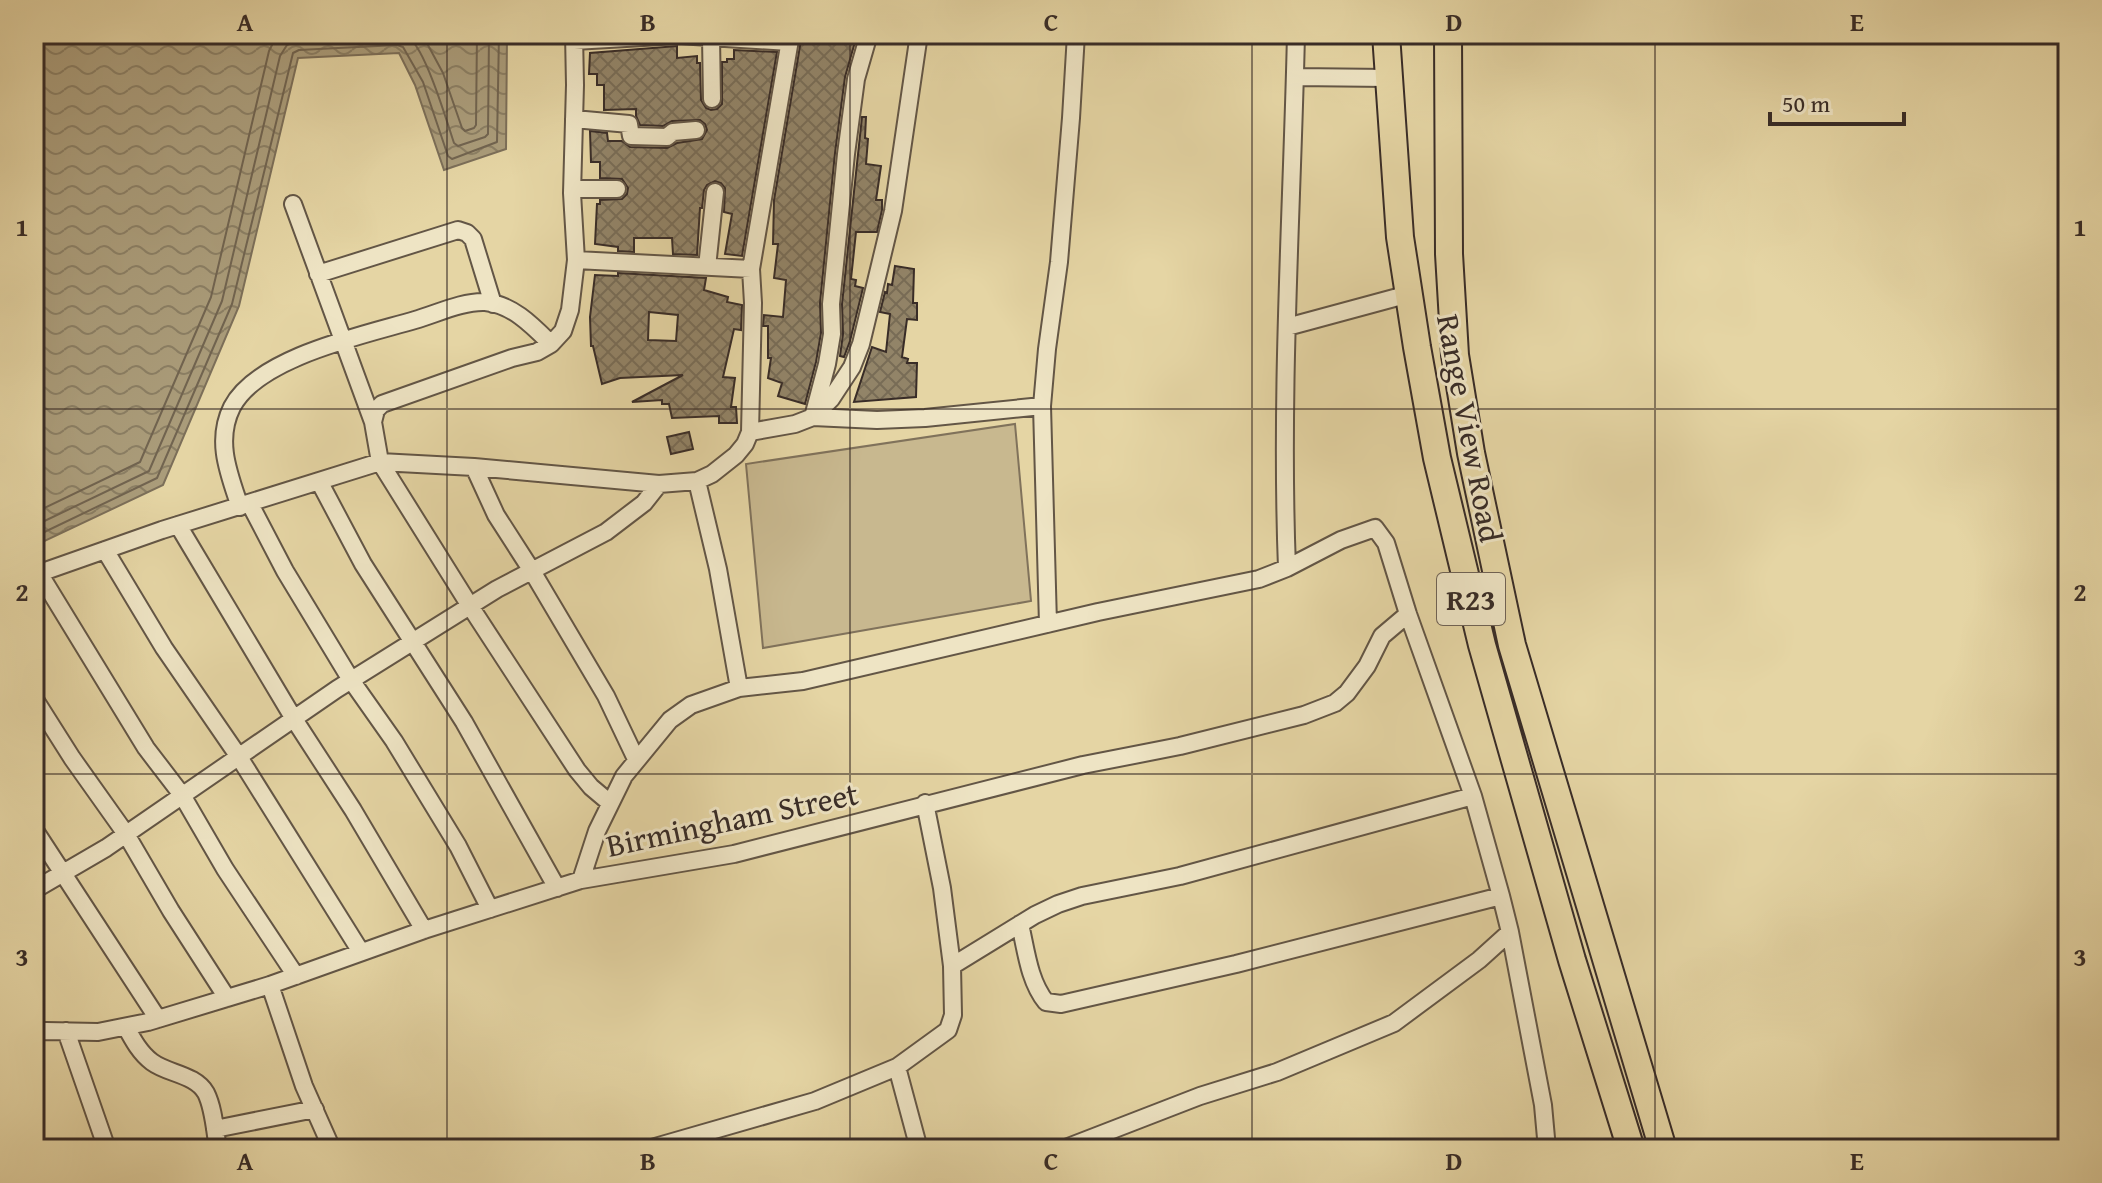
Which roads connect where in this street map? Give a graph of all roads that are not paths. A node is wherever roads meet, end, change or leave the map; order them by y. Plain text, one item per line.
1 (869, 34) edge
2 (919, 34) edge
3 (1076, 34) edge
4 (1296, 34) edge
5 (1386, 34) edge
6 (1448, 34) edge
7 (574, 37) edge
8 (711, 37) junction
9 (790, 38) edge
10 (1295, 77) junction
11 (1388, 78) junction
12 (712, 99) dead end
13 (574, 119) junction
14 (696, 130) dead end
15 (572, 189) junction
16 (617, 189) dead end
17 (715, 192) dead end
18 (293, 204) dead end
19 (576, 260) junction
20 (707, 267) junction
21 (751, 269) junction
22 (318, 274) junction
23 (1409, 294) junction
24 (493, 304) junction
25 (1287, 327) junction
26 (342, 341) junction
27 (551, 344) junction
28 (1042, 406) junction
29 (813, 417) junction
30 (373, 422) junction
31 (750, 432) junction
32 (380, 462) junction
33 (474, 467) junction
34 (319, 481) junction
35 (697, 481) junction
36 (659, 484) junction
37 (245, 506) junction
38 (178, 525) junction
39 (105, 550) junction
40 (1287, 568) junction
41 (532, 571) junction
42 (36, 574) edge
43 (470, 606) junction
44 (1408, 614) junction
45 (1048, 624) junction
46 (412, 642) junction
47 (351, 680) junction
48 (739, 688) junction
49 (34, 698) edge
50 (294, 719) junction
51 (239, 757) junction
52 (636, 759) junction
53 (182, 795) junction
54 (1473, 796) junction
55 (610, 803) junction
56 (925, 803) junction
57 (34, 829) edge
58 (126, 834) junction
59 (63, 874) junction
60 (581, 880) junction
61 (557, 888) junction
62 (34, 890) edge
63 (1501, 896) junction
64 (490, 909) junction
65 (1020, 924) junction
66 (424, 930) junction
67 (1510, 932) junction
68 (361, 952) junction
69 (952, 966) junction
70 (296, 976) junction
71 (270, 985) junction
72 (227, 998) junction
73 (158, 1019) junction
74 (126, 1027) junction
75 (66, 1031) junction
76 (34, 1032) edge
77 (897, 1067) junction
78 (315, 1109) junction
79 (215, 1129) junction
80 (107, 1149) edge
81 (218, 1149) edge
82 (332, 1149) edge
83 (648, 1149) edge
84 (919, 1149) edge
85 (1063, 1149) edge
86 (1547, 1149) edge
87 (1631, 1149) edge
88 (1663, 1149) edge

1 - 29 street
2 - 29 street
3 - 28 street
4 - 10 street
5 - 11 main road, Range View Road / R23
6 - 88 main road, Range View Road / R23
7 - 8 street
7 - 13 street
8 - 9 street
8 - 12 street
9 - 21 street
10 - 11 street
10 - 25 street
11 - 23 main road, Range View Road / R23
13 - 14 street
13 - 15 street
15 - 16 street
15 - 19 street
17 - 20 street
18 - 22 street
19 - 20 street
19 - 27 street
20 - 21 street
21 - 31 street
22 - 24 street
22 - 26 street
23 - 25 street
23 - 87 main road, Range View Road / R23
24 - 26 street
24 - 27 street
25 - 40 street
26 - 30 street
26 - 37 street
27 - 30 street
28 - 29 street
28 - 45 street
29 - 31 street
30 - 32 street
31 - 35 street
32 - 33 street
32 - 34 street
32 - 43 street
33 - 36 street
33 - 41 street
34 - 37 street
34 - 46 street
35 - 36 street
35 - 48 street
36 - 41 street
37 - 38 street
37 - 47 street
38 - 39 street
38 - 50 street
39 - 42 street
39 - 51 street
40 - 44 street
40 - 45 street
41 - 43 street
41 - 52 street
42 - 53 street
43 - 46 street
43 - 55 street
44 - 54 street
44 - 56 street, Birmingham Street
45 - 48 street
46 - 47 street
46 - 61 street
47 - 50 street
47 - 64 street
48 - 52 street
49 - 58 street
50 - 51 street
50 - 66 street
51 - 53 street
51 - 68 street
52 - 55 street
53 - 58 street
53 - 70 street
54 - 63 street
54 - 65 street
55 - 60 street
56 - 60 street, Birmingham Street
56 - 69 street
57 - 59 street
58 - 59 street
58 - 72 street
59 - 62 street
59 - 73 street
60 - 61 street, Birmingham Street
61 - 64 street, Birmingham Street
63 - 65 street
63 - 67 street
64 - 66 street, Birmingham Street
65 - 69 street
66 - 68 street, Birmingham Street
67 - 85 street
67 - 86 street
68 - 70 street, Birmingham Street
69 - 77 street
70 - 71 street, Birmingham Street
71 - 72 street, Birmingham Street
71 - 78 street
72 - 73 street, Birmingham Street
73 - 74 street, Birmingham Street
74 - 75 street, Birmingham Street
74 - 79 street
75 - 76 street, Birmingham Street
75 - 80 street
77 - 83 street
77 - 84 street
78 - 79 street
78 - 82 street
79 - 81 street

